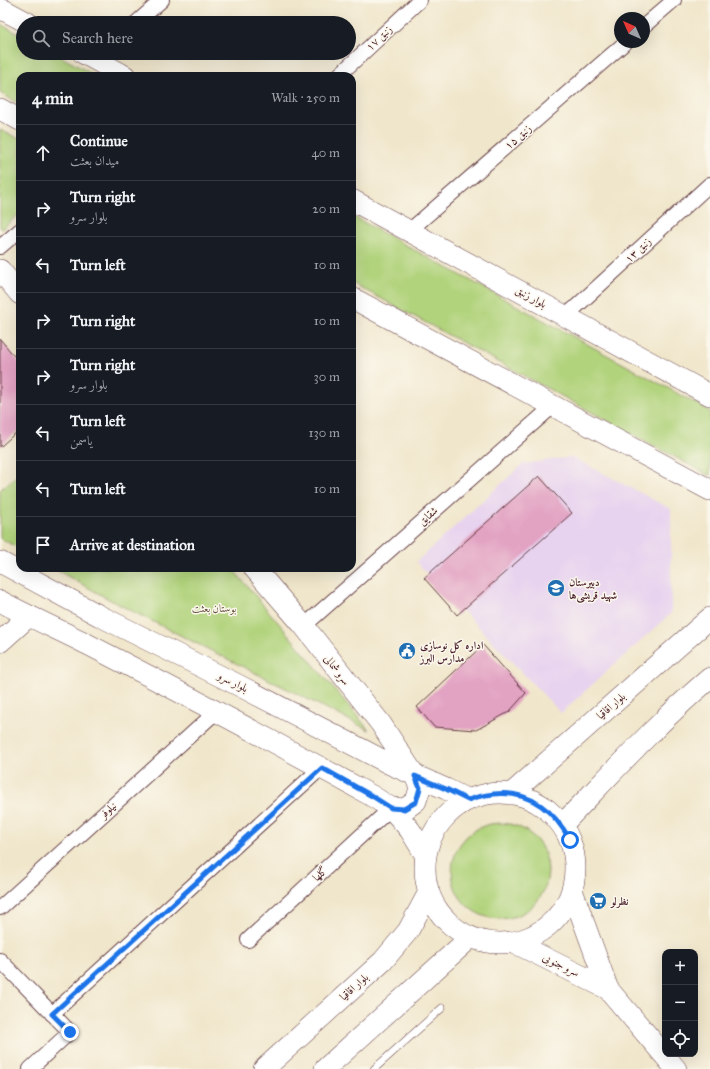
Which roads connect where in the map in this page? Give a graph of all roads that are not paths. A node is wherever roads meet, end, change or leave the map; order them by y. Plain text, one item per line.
1 (162, 0) edge
2 (420, 0) edge
3 (674, 0) edge
4 (0, 8) edge
5 (144, 16) edge
6 (16, 17) edge
7 (650, 21) edge
8 (619, 48) edge
9 (356, 59) edge
10 (101, 60) edge
11 (355, 60) edge
12 (119, 72) edge
13 (342, 72) edge
14 (0, 109) edge
15 (16, 118) edge
16 (710, 184) edge
17 (356, 202) edge
18 (409, 231) junction
19 (16, 233) edge
20 (0, 247) edge
21 (356, 303) edge
22 (566, 316) junction
23 (710, 395) edge
24 (552, 406) junction
25 (710, 490) edge
26 (0, 562) edge
27 (16, 571) edge
28 (19, 572) edge
29 (257, 572) edge
30 (0, 601) edge
31 (29, 616) junction
32 (710, 618) edge
33 (304, 626) junction
34 (0, 642) edge
35 (710, 678) edge
36 (216, 711) junction
37 (322, 768) junction
38 (415, 776) junction
39 (511, 794) junction
40 (468, 800) junction
41 (391, 808) junction
42 (562, 825) junction
43 (426, 856) junction
44 (572, 890) junction
45 (428, 892) junction
46 (0, 908) edge
47 (471, 937) junction
48 (248, 940) dead end
49 (513, 942) junction
50 (0, 960) edge
51 (608, 988) junction
52 (442, 1008) dead end
53 (52, 1014) junction
54 (30, 1069) edge
55 (264, 1069) edge
56 (326, 1069) edge
57 (374, 1069) edge
58 (676, 1069) edge

1 - 5 street
2 - 9 street, زنبق ۱۷
3 - 7 street
4 - 6 main road
8 - 18 street, زنبق ۱۵
10 - 12 main road
11 - 13 street, زنبق ۱۷
14 - 15 main road
16 - 22 street, زنبق ۱۳
17 - 18 main road, بلوار زنبق
18 - 22 main road, بلوار زنبق
19 - 20 street
21 - 24 main road
22 - 23 main road, بلوار زنبق
24 - 25 main road
24 - 33 street, شقایق
26 - 27 main road, بلوار سرو
28 - 38 main road, بلوار سرو
29 - 33 main road, سرو شمالی
30 - 31 main road
31 - 34 main road
31 - 36 main road
32 - 39 main road, بلوار اقاقیا
33 - 38 main road, سرو شمالی
35 - 42 main road
36 - 37 main road
36 - 46 street, نیلوفر
37 - 41 main road
37 - 53 street
38 - 40 main road, بلوار سرو
38 - 41 main road
39 - 40 main road
39 - 42 main road
40 - 43 main road
41 - 43 main road
41 - 48 street, گلها
42 - 44 main road
43 - 45 main road
44 - 49 main road
44 - 51 main road, سرو جنوبی
45 - 47 main road
45 - 55 main road, بلوار اقاقیا
47 - 49 main road
47 - 56 main road
49 - 51 main road, سرو جنوبی
50 - 53 street
51 - 58 main road, سرو جنوبی
52 - 57 lane
53 - 54 street

